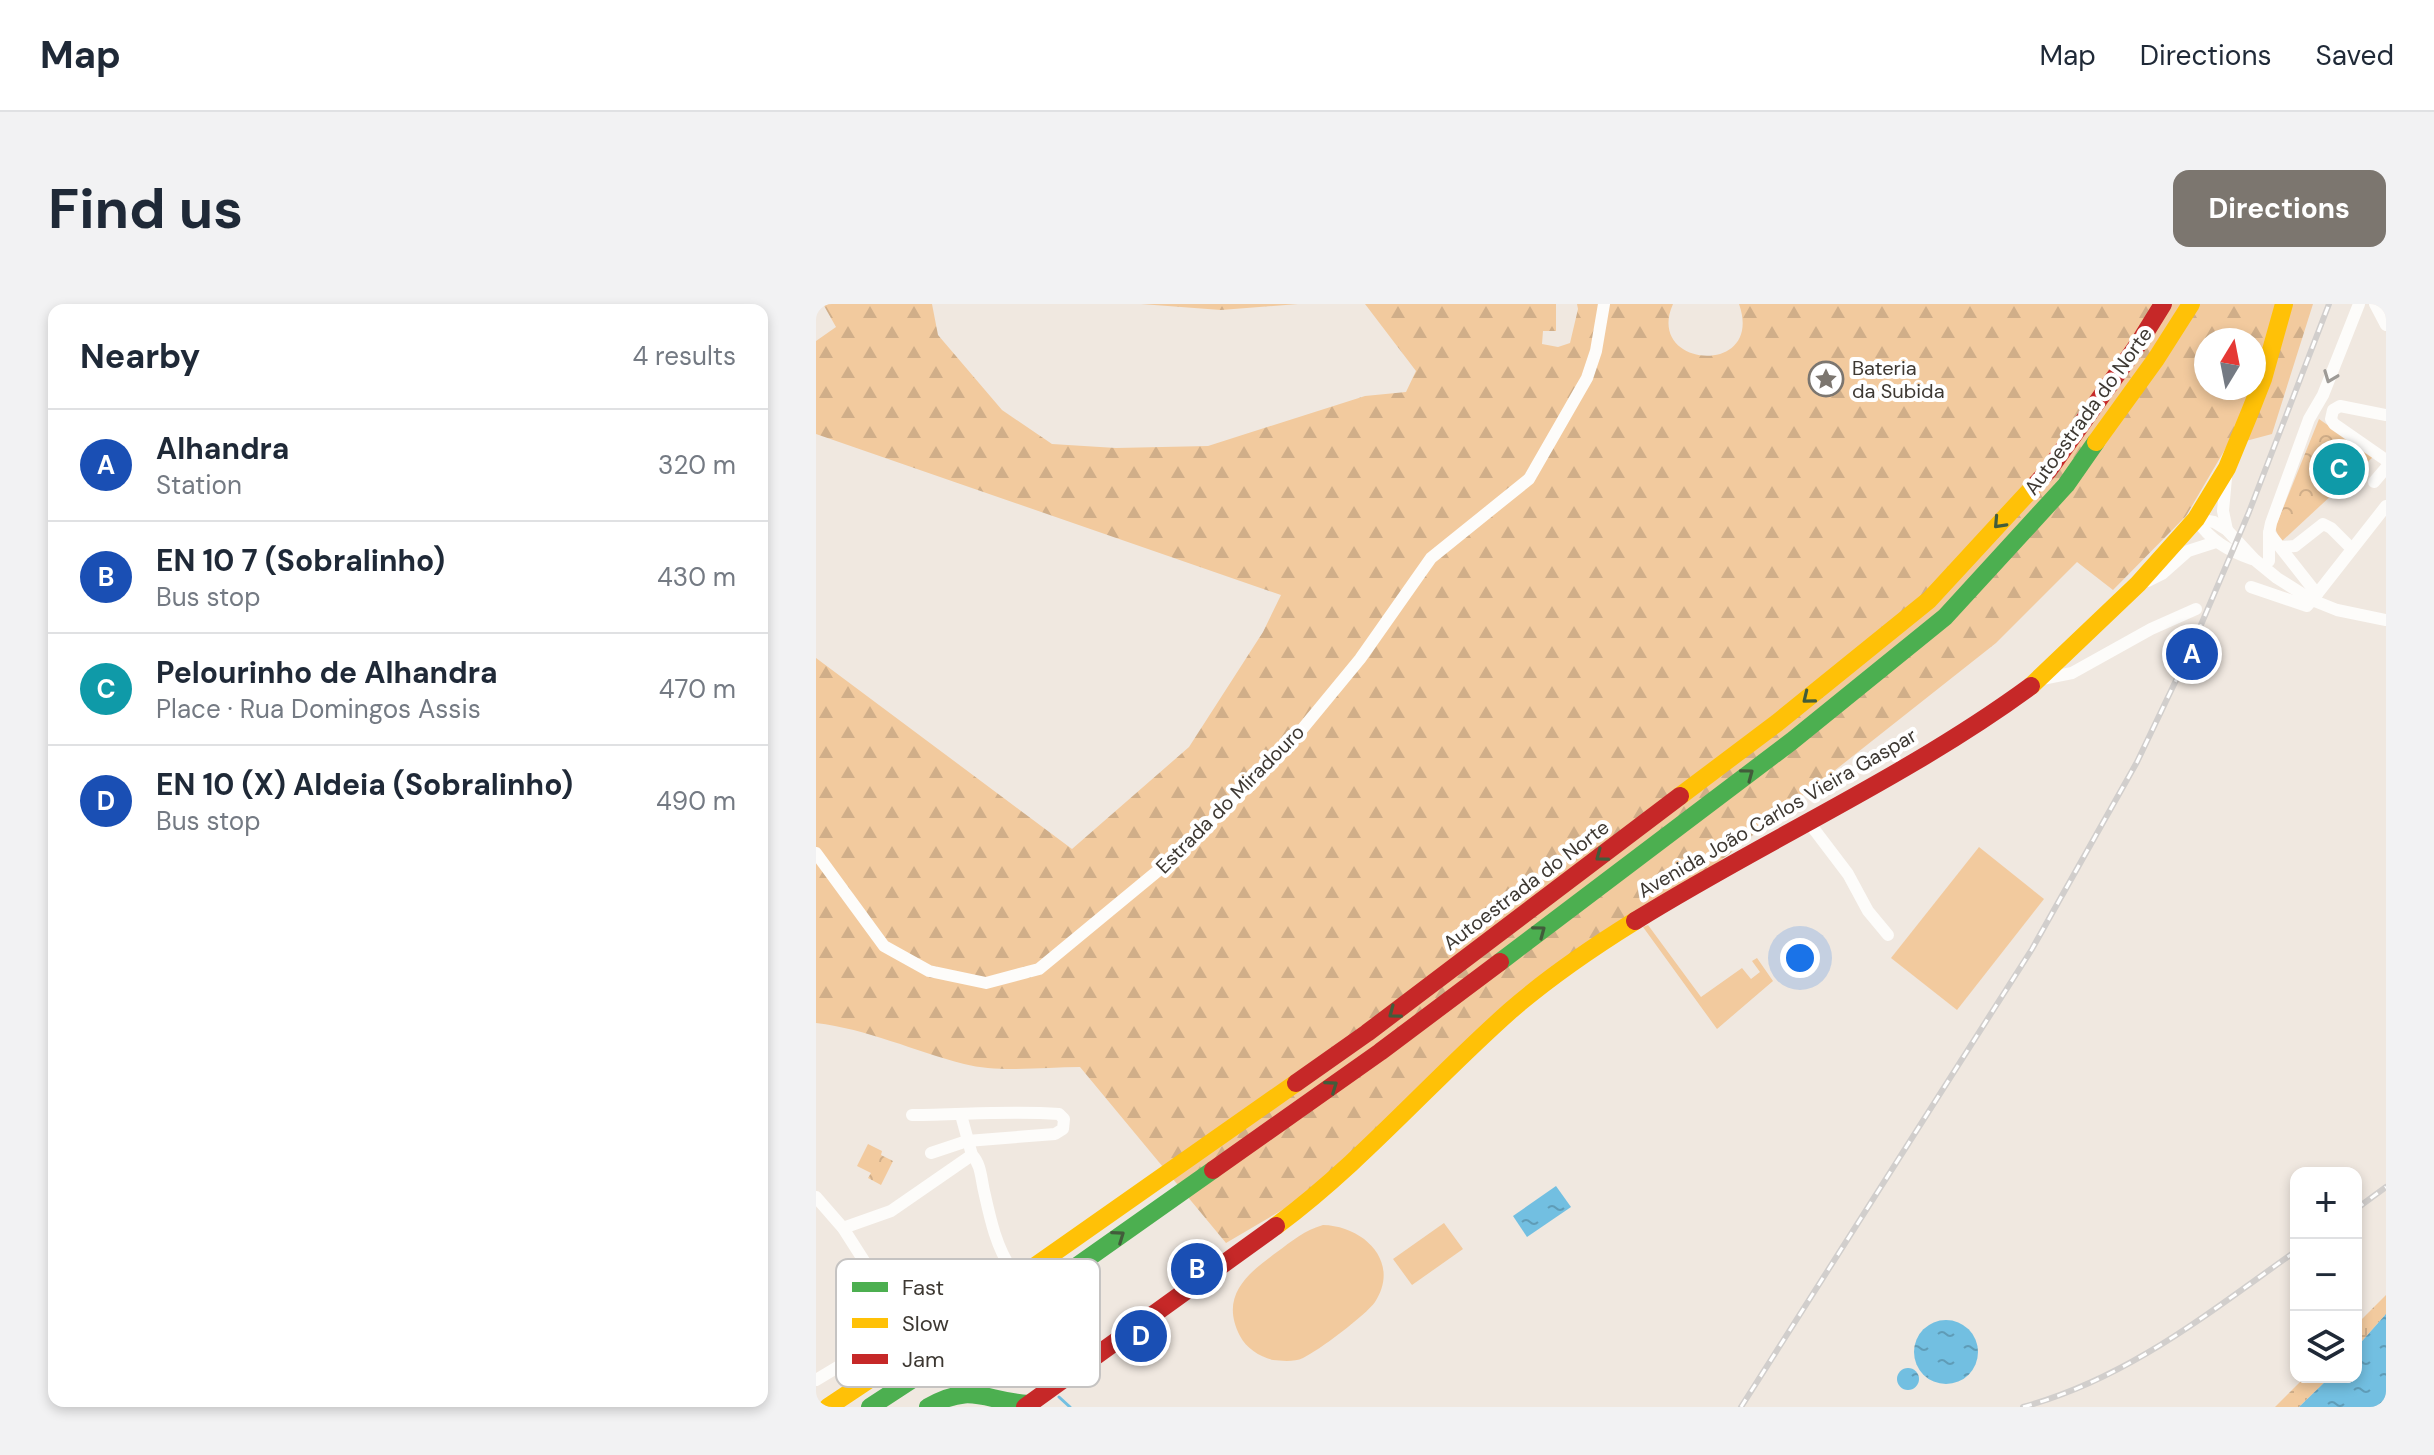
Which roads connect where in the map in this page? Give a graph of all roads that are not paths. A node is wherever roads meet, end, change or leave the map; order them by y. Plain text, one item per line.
1 (1604, 304) edge
2 (2163, 304) edge
3 (2191, 304) edge
4 (2284, 304) edge
5 (2359, 304) edge
6 (2375, 304) edge
7 (2386, 325) edge
8 (2386, 415) edge
9 (2386, 460) edge
10 (2227, 468) junction
11 (2386, 468) edge
12 (2374, 482) dead end
13 (2386, 506) edge
14 (2211, 526) junction
15 (2269, 533) junction
16 (2281, 547) junction
17 (2352, 549) junction
18 (2255, 560) junction
19 (2269, 561) dead end
20 (2138, 584) junction
21 (2251, 587) dead end
22 (2317, 594) junction
23 (2196, 609) dead end
24 (2386, 620) edge
25 (2039, 680) junction
26 (1807, 820) junction
27 (816, 853) edge
28 (1888, 935) dead end
29 (912, 1115) dead end
30 (961, 1115) junction
31 (967, 1141) junction
32 (931, 1153) dead end
33 (972, 1155) junction
34 (816, 1197) edge
35 (843, 1228) junction
36 (863, 1259) edge
37 (1006, 1259) edge
38 (1045, 1259) edge
39 (1087, 1259) edge
40 (1100, 1353) edge
41 (836, 1368) edge
42 (816, 1380) edge
43 (858, 1387) edge
44 (900, 1387) edge
45 (1054, 1387) edge
46 (986, 1403) edge
47 (1028, 1406) edge
48 (828, 1407) edge
49 (870, 1407) edge
50 (928, 1407) edge

1 - 27 street, Estrada do Miradouro
2 -> 38 main road, Autoestrada do Norte
39 -> 3 main road, Autoestrada do Norte
4 - 10 main road, Avenida João Carlos Vieira Gaspar
5 -> 15 street
6 - 7 street
8 - 9 street
10 - 14 main road, Avenida João Carlos Vieira Gaspar
10 - 14 street
11 - 12 street
13 - 17 street
14 - 18 street
14 - 18 street
14 - 20 main road, Avenida João Carlos Vieira Gaspar
14 - 20 street
15 - 16 street
15 - 19 street
16 - 17 street
16 - 22 street
17 - 22 street
18 - 24 street
20 - 25 main road, Avenida João Carlos Vieira Gaspar
21 - 22 street
23 - 25 street
25 - 26 main road, Avenida João Carlos Vieira Gaspar
26 - 28 street
26 - 40 main road, Avenida João Carlos Vieira Gaspar
29 - 30 street
30 - 31 street
30 - 31 street
31 - 32 street
31 - 33 street
33 - 35 street
33 - 37 street
34 - 35 street
35 - 36 street
41 - 42 street
43 -> 48 main road, Autoestrada do Norte
49 -> 44 main road, Autoestrada do Norte
45 - 47 main road, Avenida João Carlos Vieira Gaspar
46 - 47 main road
46 - 50 main road

